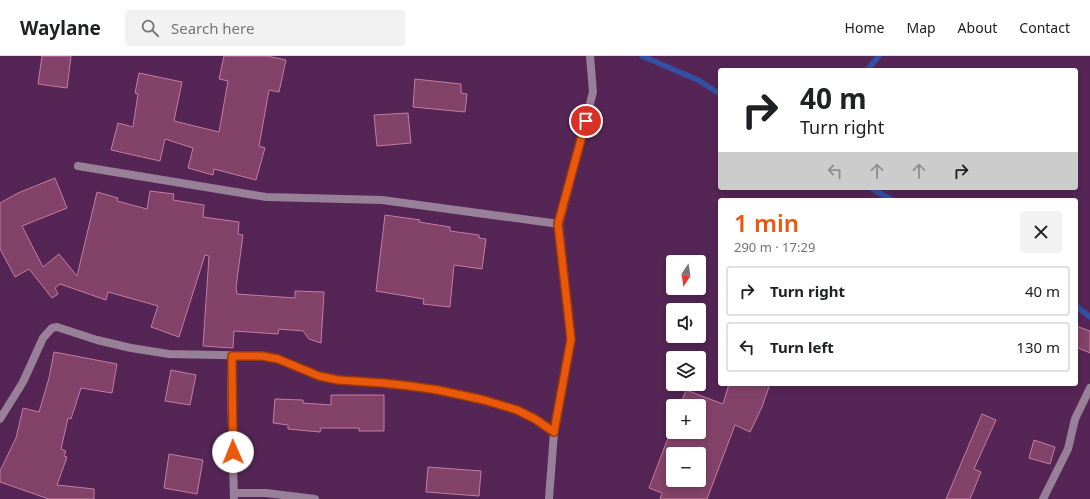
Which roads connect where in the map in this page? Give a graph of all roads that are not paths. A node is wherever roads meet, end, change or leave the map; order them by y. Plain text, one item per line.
1 (590, 56) edge
2 (78, 166) dead end
3 (558, 224) junction
4 (232, 356) junction
5 (1090, 388) edge
6 (0, 419) edge
7 (554, 432) junction
8 (234, 496) edge
9 (315, 499) edge
10 (549, 499) edge
11 (1043, 499) edge

1 - 3 street
2 - 3 street
3 - 7 street
4 - 6 street
4 - 7 street
4 - 8 street
5 - 11 street
7 - 10 street
8 - 9 street

